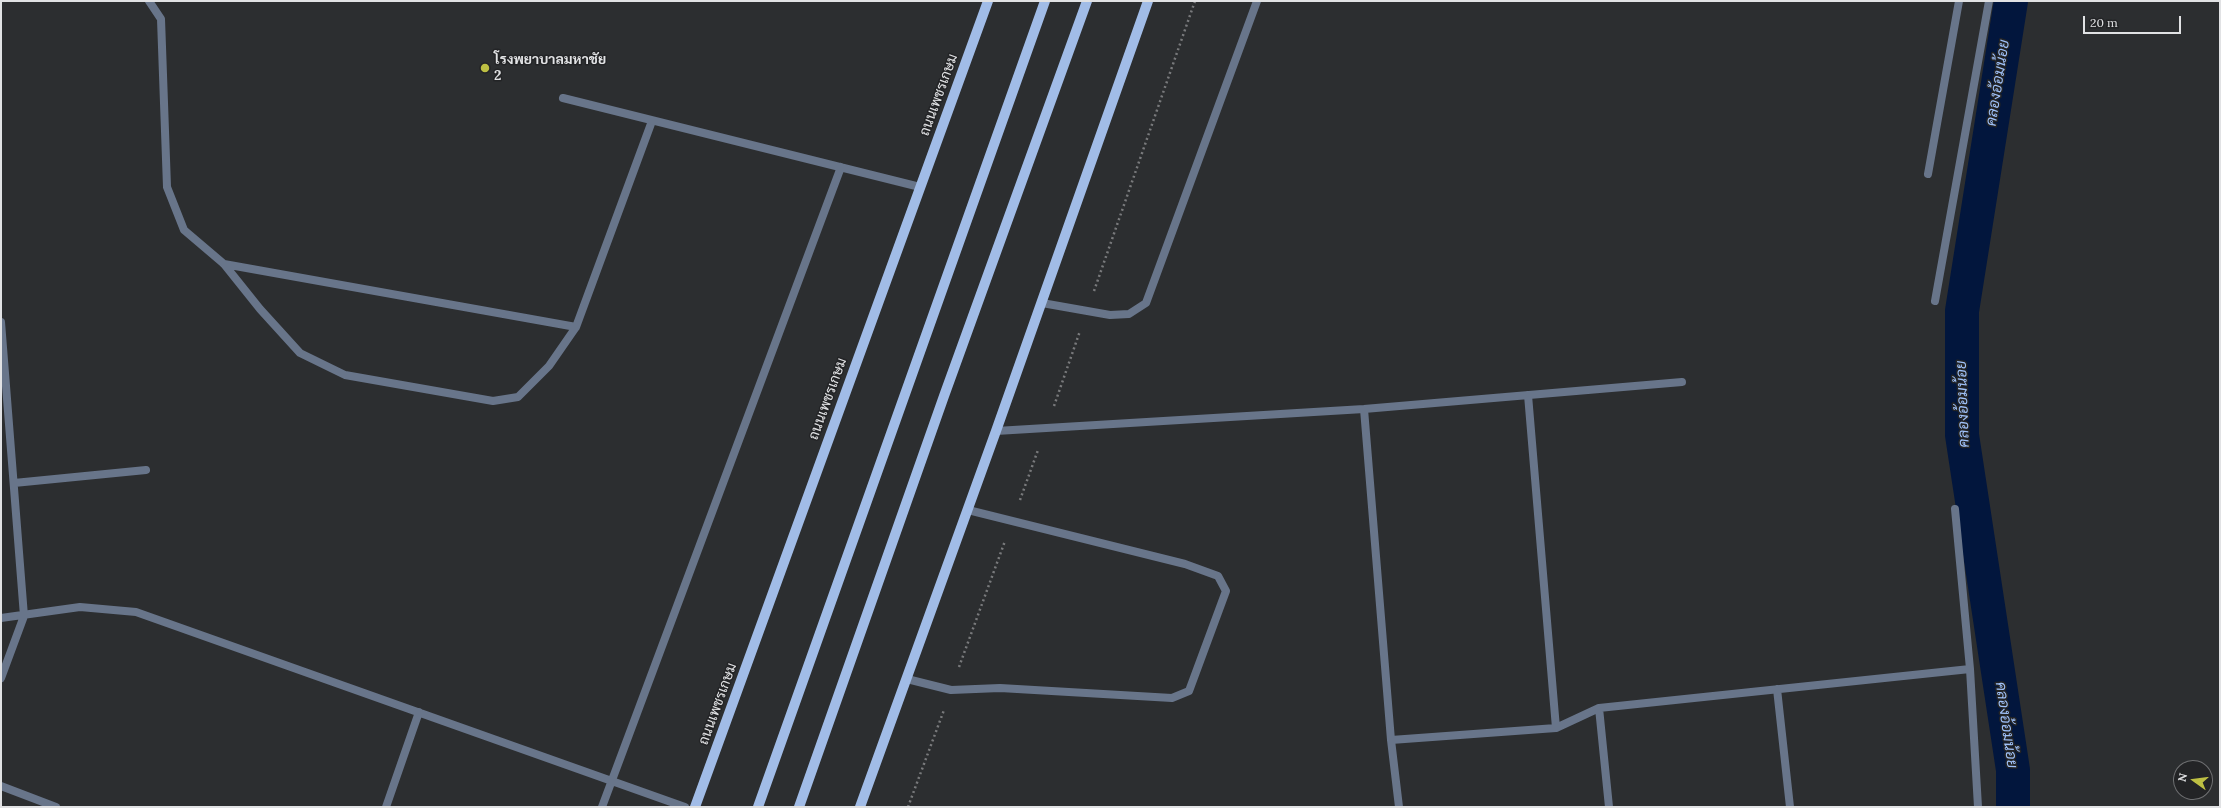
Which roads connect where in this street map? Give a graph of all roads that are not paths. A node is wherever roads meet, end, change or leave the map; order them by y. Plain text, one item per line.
1 (149, 1) edge
2 (988, 1) edge
3 (1045, 1) edge
4 (1087, 1) edge
5 (1148, 1) edge
6 (1257, 1) edge
7 (1959, 1) edge
8 (1989, 1) edge
9 (563, 98) dead end
10 (652, 121) junction
11 (841, 167) junction
12 (1928, 174) dead end
13 (920, 187) junction
14 (224, 264) junction
15 (1935, 301) dead end
16 (1042, 302) junction
17 (1, 322) edge
18 (576, 327) junction
19 (3, 381) edge
20 (1682, 382) dead end
21 (1528, 395) junction
22 (1364, 409) junction
23 (996, 431) junction
24 (146, 470) dead end
25 (14, 483) junction
26 (1955, 509) dead end
27 (968, 510) junction
28 (24, 616) junction
29 (1, 618) edge
30 (1970, 669) junction
31 (1, 678) edge
32 (907, 679) junction
33 (1777, 689) junction
34 (1599, 708) junction
35 (419, 712) junction
36 (1556, 728) junction
37 (1391, 740) junction
38 (611, 782) junction
39 (1, 786) edge
40 (56, 807) edge
41 (386, 807) edge
42 (602, 807) edge
43 (685, 807) edge
44 (695, 807) edge
45 (758, 807) edge
46 (799, 807) edge
47 (860, 807) edge
48 (1399, 807) edge
49 (1609, 807) edge
50 (1790, 807) edge
51 (1978, 807) edge

1 - 14 street
2 - 13 main road, ถนนเพชรเกษม
3 - 45 main road
4 - 46 main road
5 - 16 main road
6 - 16 street
7 - 12 street
8 - 15 street
9 - 10 street
10 - 11 street
10 - 18 street
11 - 13 street
11 - 38 street
13 - 44 main road, ถนนเพชรเกษม
14 - 18 street
14 - 18 street
16 - 23 main road
17 - 19 street
19 - 25 street
20 - 21 street
21 - 22 street
21 - 36 street
22 - 23 street
22 - 37 street
23 - 27 main road
24 - 25 street
25 - 28 street
26 - 30 street
27 - 32 main road
27 - 32 street
28 - 29 street
28 - 31 street
28 - 35 street
30 - 33 street
30 - 51 street
32 - 47 main road
33 - 34 street
33 - 50 street
34 - 36 street
34 - 49 street
35 - 38 street
35 - 41 street
36 - 37 street
37 - 48 street
38 - 42 street
38 - 43 street
39 - 40 street

